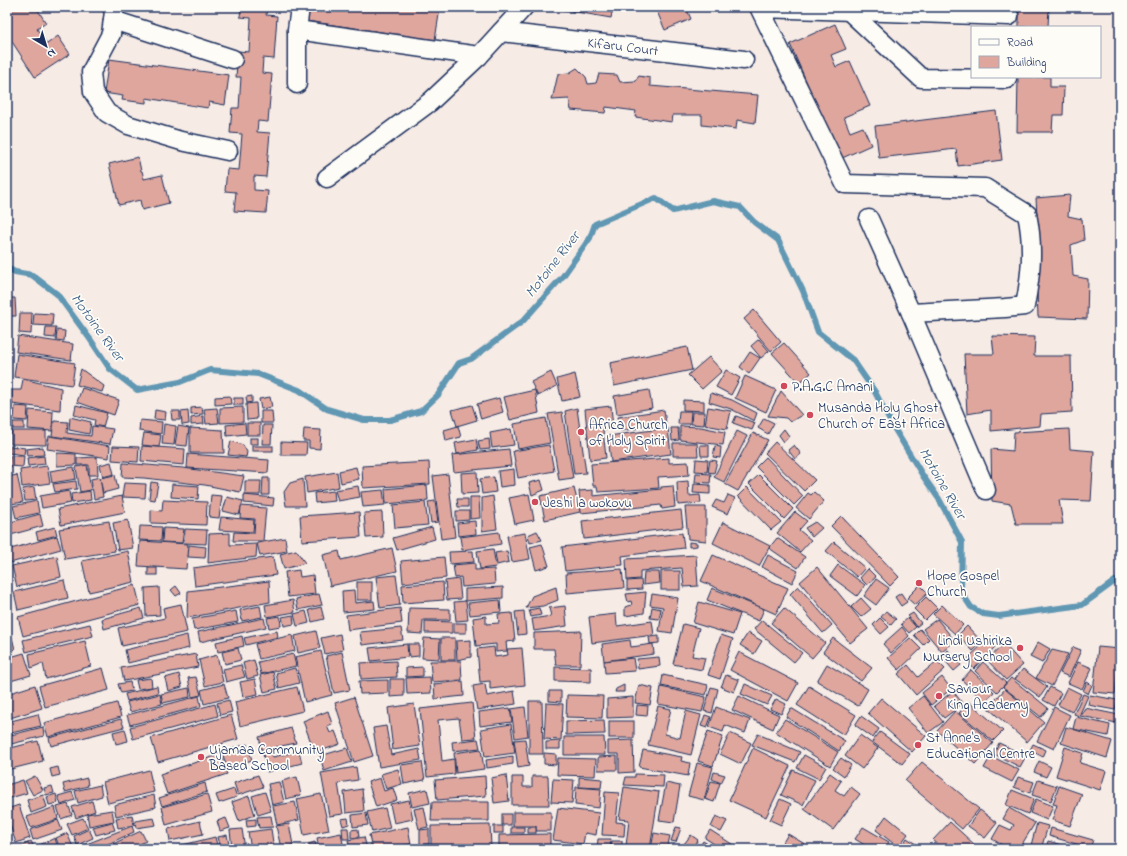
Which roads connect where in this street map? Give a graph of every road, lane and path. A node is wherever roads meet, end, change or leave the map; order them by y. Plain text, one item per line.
1 (300, 7) edge
2 (524, 7) edge
3 (759, 7) edge
4 (848, 11) junction
5 (113, 14) edge
6 (1009, 16) dead end
7 (297, 30) junction
8 (502, 32) junction
9 (479, 56) junction
10 (233, 59) dead end
11 (744, 60) dead end
12 (1007, 79) dead end
13 (297, 84) dead end
14 (228, 151) dead end
15 (327, 178) dead end
16 (869, 219) dead end
17 (911, 313) junction
18 (986, 490) dead end

1 - 7 street
2 - 8 street
3 - 4 street
3 - 17 street
4 - 6 street
4 - 12 street
5 - 10 street
5 - 14 street
7 - 9 street
7 - 13 street
8 - 9 street
8 - 11 street, Kifaru Court
9 - 15 street
16 - 17 street
17 - 18 street

